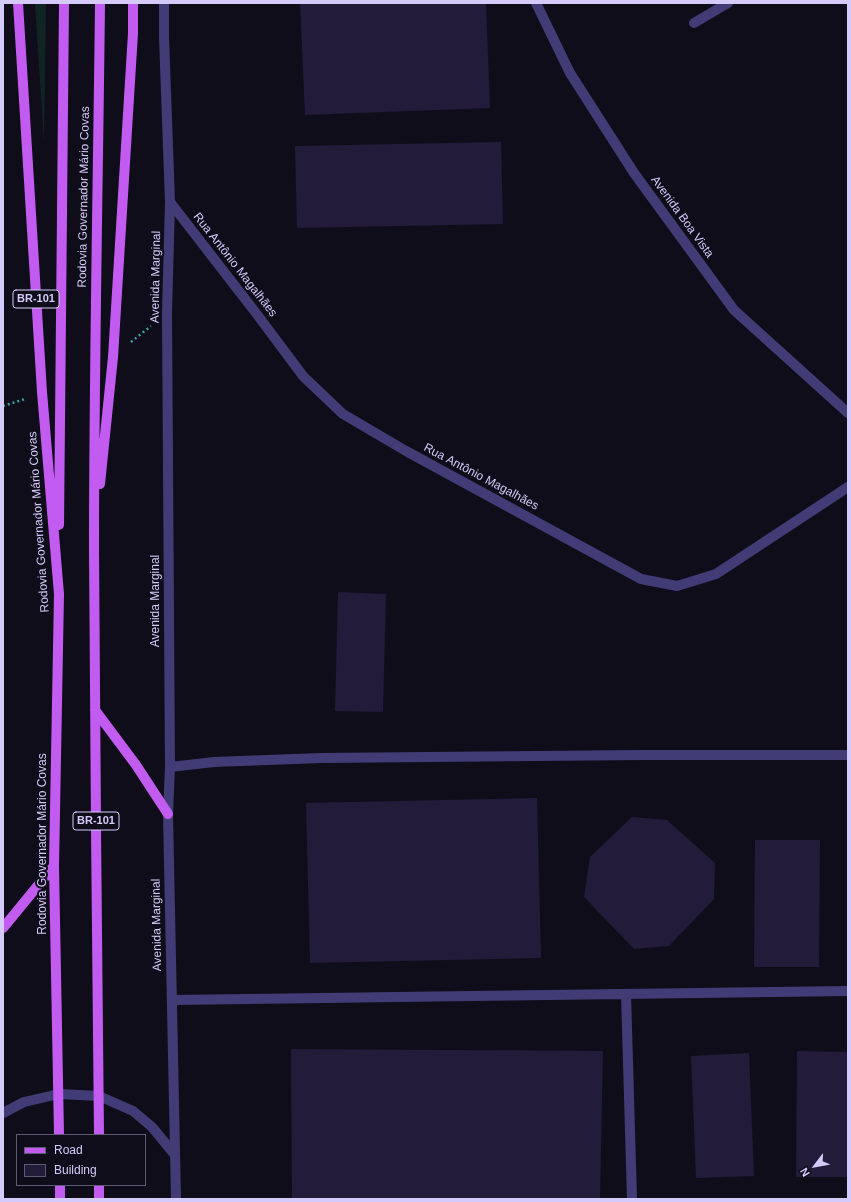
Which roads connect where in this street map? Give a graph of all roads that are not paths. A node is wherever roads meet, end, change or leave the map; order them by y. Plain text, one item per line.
1 (18, 3) edge
2 (64, 3) edge
3 (100, 3) edge
4 (133, 3) edge
5 (164, 3) edge
6 (536, 3) edge
7 (728, 3) edge
8 (694, 24) dead end
9 (170, 202) junction
10 (848, 413) edge
11 (848, 487) edge
12 (94, 546) junction
13 (59, 594) junction
14 (95, 710) junction
15 (848, 755) edge
16 (170, 767) junction
17 (168, 814) junction
18 (54, 866) junction
19 (3, 928) edge
20 (848, 992) edge
21 (626, 994) junction
22 (172, 1000) junction
23 (59, 1094) junction
24 (99, 1096) junction
25 (3, 1113) edge
26 (59, 1134) edge
27 (99, 1134) edge
28 (175, 1155) junction
29 (60, 1186) edge
30 (99, 1186) edge
31 (60, 1199) edge
32 (99, 1199) edge
33 (176, 1199) edge
34 (632, 1199) edge

1 - 13 main road, Rodovia Governador Mário Covas / BR-101
2 - 13 main road
3 - 12 main road, Rodovia Governador Mário Covas / BR-101
4 - 12 main road
5 - 9 street, Avenida Marginal
6 - 10 street, Avenida Boa Vista
7 - 8 street
9 - 11 street, Rua Antônio Magalhães
9 - 16 street, Avenida Marginal
12 - 14 main road, Rodovia Governador Mário Covas / BR-101
13 - 18 main road, Rodovia Governador Mário Covas / BR-101
14 - 17 main road
14 - 24 main road, Rodovia Governador Mário Covas / BR-101
15 - 16 street
16 - 17 street, Avenida Marginal
17 - 22 street, Avenida Marginal
18 - 19 main road
18 - 23 main road, Rodovia Governador Mário Covas / BR-101
20 - 21 street
21 - 22 street
21 - 34 street
22 - 28 street, Avenida Marginal
23 - 24 street
23 - 25 street
23 - 26 main road, Rodovia Governador Mário Covas / BR-101
24 - 27 main road, Rodovia Governador Mário Covas / BR-101
24 - 28 street
28 - 33 street, Avenida Marginal
29 - 31 main road
30 - 32 main road

